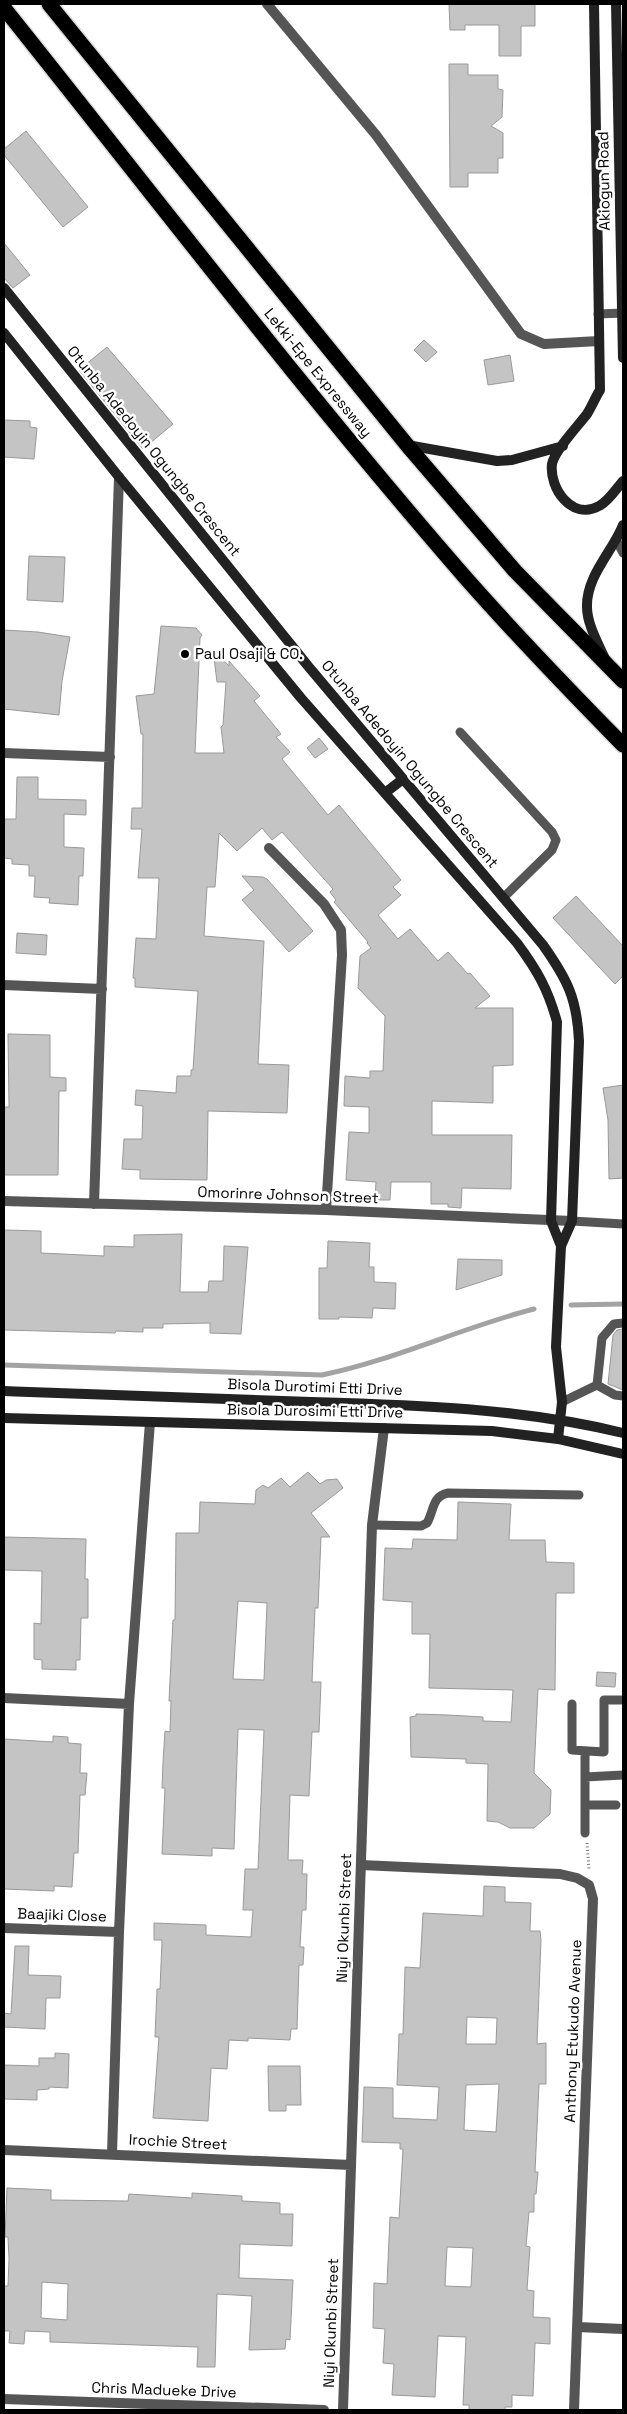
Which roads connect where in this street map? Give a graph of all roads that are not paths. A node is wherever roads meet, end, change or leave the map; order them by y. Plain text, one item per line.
1 (49, 4) edge
2 (268, 4) edge
3 (594, 4) edge
4 (616, 4) edge
5 (4, 8) edge
6 (4, 288) edge
7 (623, 313) edge
8 (598, 314) junction
9 (4, 332) edge
10 (599, 341) junction
11 (623, 358) edge
12 (407, 445) junction
13 (562, 446) junction
14 (119, 476) junction
15 (623, 481) edge
16 (623, 525) edge
17 (617, 541) junction
18 (623, 553) edge
19 (607, 664) junction
20 (623, 681) edge
21 (460, 732) dead end
22 (623, 745) edge
23 (4, 753) edge
24 (110, 757) junction
25 (403, 778) junction
26 (385, 793) junction
27 (269, 848) dead end
28 (503, 898) junction
29 (4, 985) edge
30 (102, 989) junction
31 (4, 1201) edge
32 (94, 1204) junction
33 (326, 1210) junction
34 (551, 1221) junction
35 (572, 1222) junction
36 (623, 1224) edge
37 (560, 1246) junction
38 (623, 1323) edge
39 (597, 1385) junction
40 (4, 1391) edge
41 (623, 1396) edge
42 (562, 1402) junction
43 (4, 1418) edge
44 (562, 1420) junction
45 (150, 1422) junction
46 (384, 1428) junction
47 (623, 1433) edge
48 (558, 1439) junction
49 (623, 1454) edge
50 (579, 1495) dead end
51 (372, 1525) junction
52 (4, 1698) edge
53 (623, 1700) edge
54 (129, 1704) junction
55 (572, 1704) dead end
56 (585, 1751) junction
57 (623, 1776) edge
58 (585, 1777) junction
59 (616, 1805) dead end
60 (585, 1806) junction
61 (585, 1832) road end
62 (361, 1865) junction
63 (4, 1928) edge
64 (118, 1932) junction
65 (4, 2150) edge
66 (112, 2154) junction
67 (351, 2165) junction
68 (577, 2327) junction
69 (623, 2329) edge
70 (4, 2399) edge
71 (324, 2410) edge
72 (343, 2410) edge
73 (574, 2410) edge

1 - 12 highway, Lekki-Epe Expressway
2 - 10 street
3 - 8 street
4 - 7 street, Akiogun Road
5 - 22 highway, Lekki-Epe Expressway
6 - 25 street, Otunba Adedoyin Ogungbe Crescent
7 - 8 lane
7 - 11 street, Akiogun Road
8 - 10 street
9 - 14 street, Otunba Adedoyin Ogungbe Crescent
10 - 13 street
12 - 13 street
12 - 19 highway, Lekki-Epe Expressway
13 - 15 street
14 - 24 street
14 - 26 street, Otunba Adedoyin Ogungbe Crescent
16 - 17 street
17 - 18 lane
17 - 19 street
19 - 20 highway, Lekki-Epe Expressway
21 - 28 lane
23 - 24 street
24 - 30 street
25 - 26 street
25 - 28 street, Otunba Adedoyin Ogungbe Crescent
26 - 34 street, Otunba Adedoyin Ogungbe Crescent
27 - 33 street
28 - 35 street, Otunba Adedoyin Ogungbe Crescent
29 - 30 street
30 - 32 street
31 - 32 street, Omorinre Johnson Street
32 - 33 street, Omorinre Johnson Street
33 - 34 street, Omorinre Johnson Street
34 - 35 street, Omorinre Johnson Street
34 - 37 street, Otunba Adedoyin Ogungbe Crescent
35 - 36 lane
35 - 37 street, Otunba Adedoyin Ogungbe Crescent
37 - 42 street, Otunba Adedoyin Ogungbe Crescent
38 - 39 lane
39 - 41 lane
39 - 42 lane
40 - 44 street, Bisola Durotimi Etti Drive
42 - 44 street, Otunba Adedoyin Ogungbe Crescent
43 - 45 street, Bisola Durosimi Etti Drive
44 - 47 street, Bisola Durotimi Etti Drive
44 - 48 street, Otunba Adedoyin Ogungbe Crescent
45 - 46 street, Bisola Durosimi Etti Drive
45 - 54 street
46 - 48 street, Bisola Durosimi Etti Drive
46 - 51 street, Niyi Okunbi Street
48 - 49 street, Bisola Durosimi Etti Drive
50 - 51 lane
51 - 62 street, Niyi Okunbi Street
52 - 54 street
53 - 56 lane
54 - 64 street
55 - 56 lane
56 - 58 lane
57 - 58 lane
58 - 60 lane
59 - 60 lane
60 - 61 lane
62 - 67 street, Niyi Okunbi Street
62 - 68 street, Anthony Etukudo Avenue
63 - 64 street, Baajiki Close
64 - 66 street
65 - 66 street, Irochie Street
66 - 67 street, Irochie Street
67 - 72 street, Niyi Okunbi Street
68 - 69 street
68 - 73 street, Anthony Etukudo Avenue
70 - 71 street, Chris Madueke Drive

